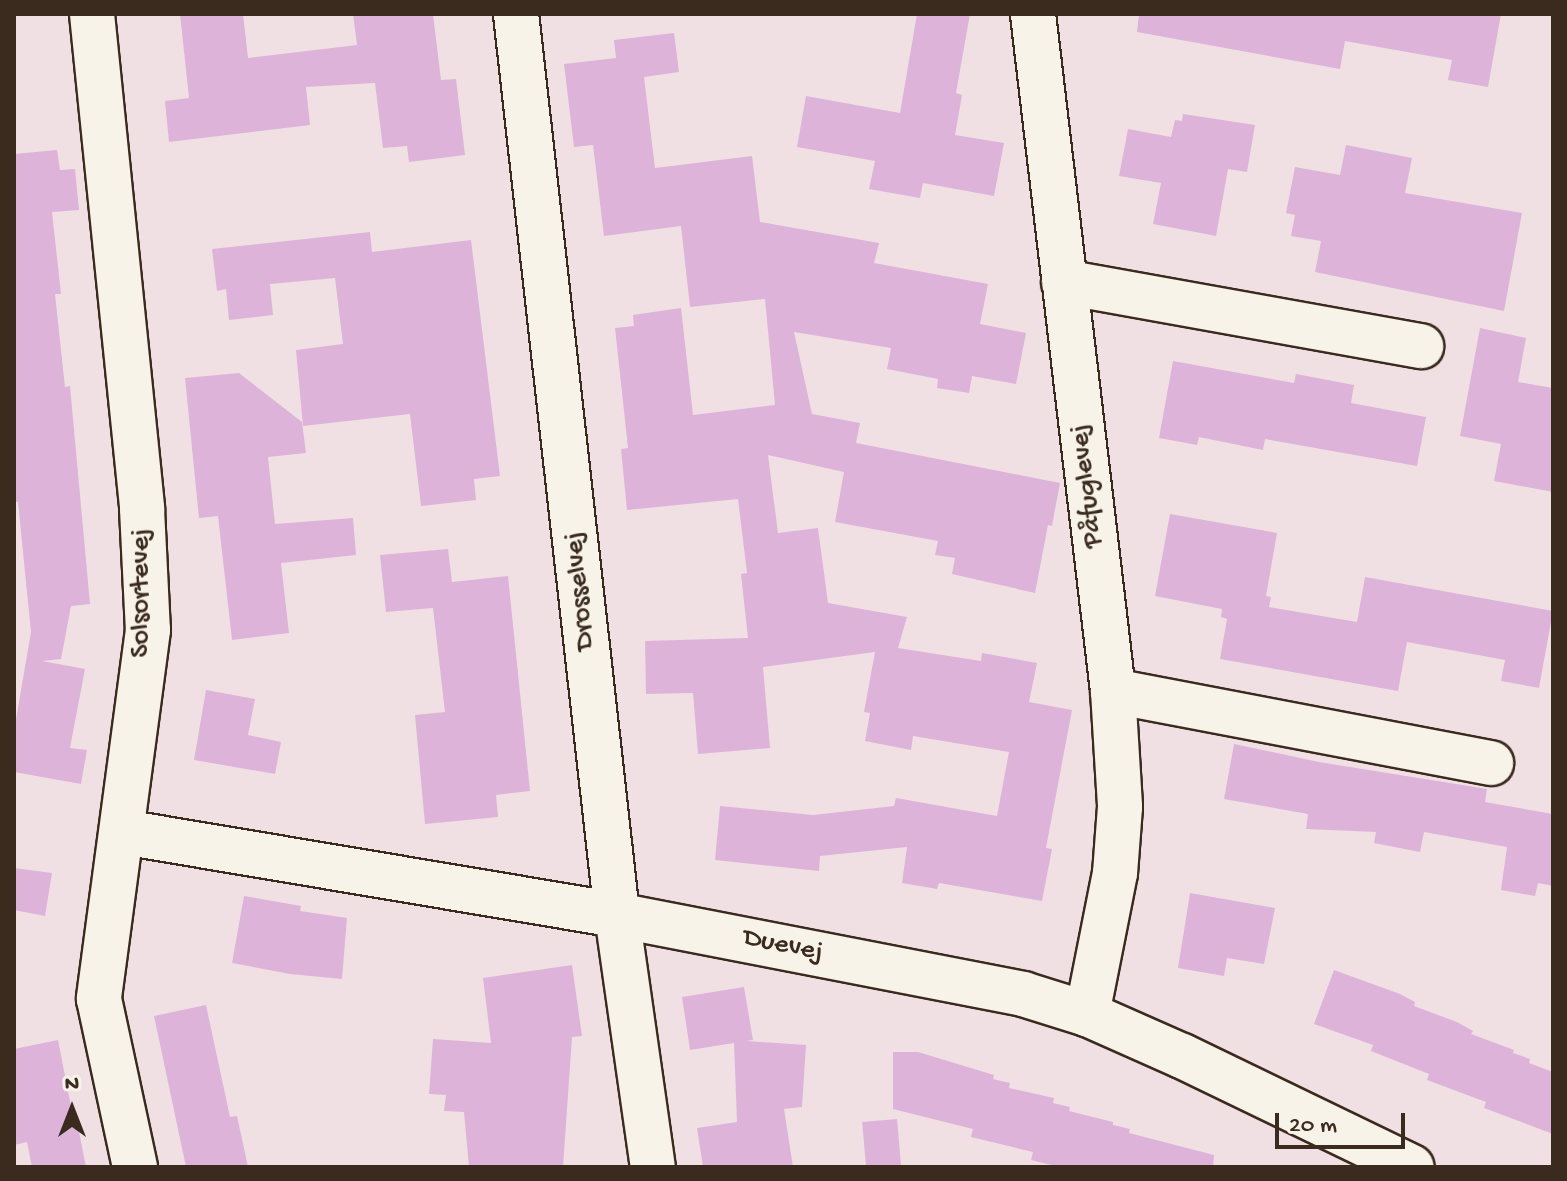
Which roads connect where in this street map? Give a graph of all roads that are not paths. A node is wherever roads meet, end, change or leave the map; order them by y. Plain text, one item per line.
1 (92, 14) edge
2 (516, 14) edge
3 (1033, 14) edge
4 (1064, 282) junction
5 (1421, 346) dead end
6 (1113, 691) junction
7 (1491, 763) dead end
8 (123, 832) junction
9 (617, 915) junction
10 (1087, 1014) junction
11 (1387, 1162) edge
12 (135, 1167) edge
13 (653, 1167) edge

1 - 8 street, Solsortevej
2 - 9 street, Drosselvej
3 - 4 street, Påfuglevej
4 - 5 street
4 - 6 street, Påfuglevej
6 - 7 street
6 - 10 street, Påfuglevej
8 - 9 street, Duevej
8 - 12 street, Solsortevej
9 - 10 street, Duevej
9 - 13 street, Drosselvej
10 - 11 street, Duevej

